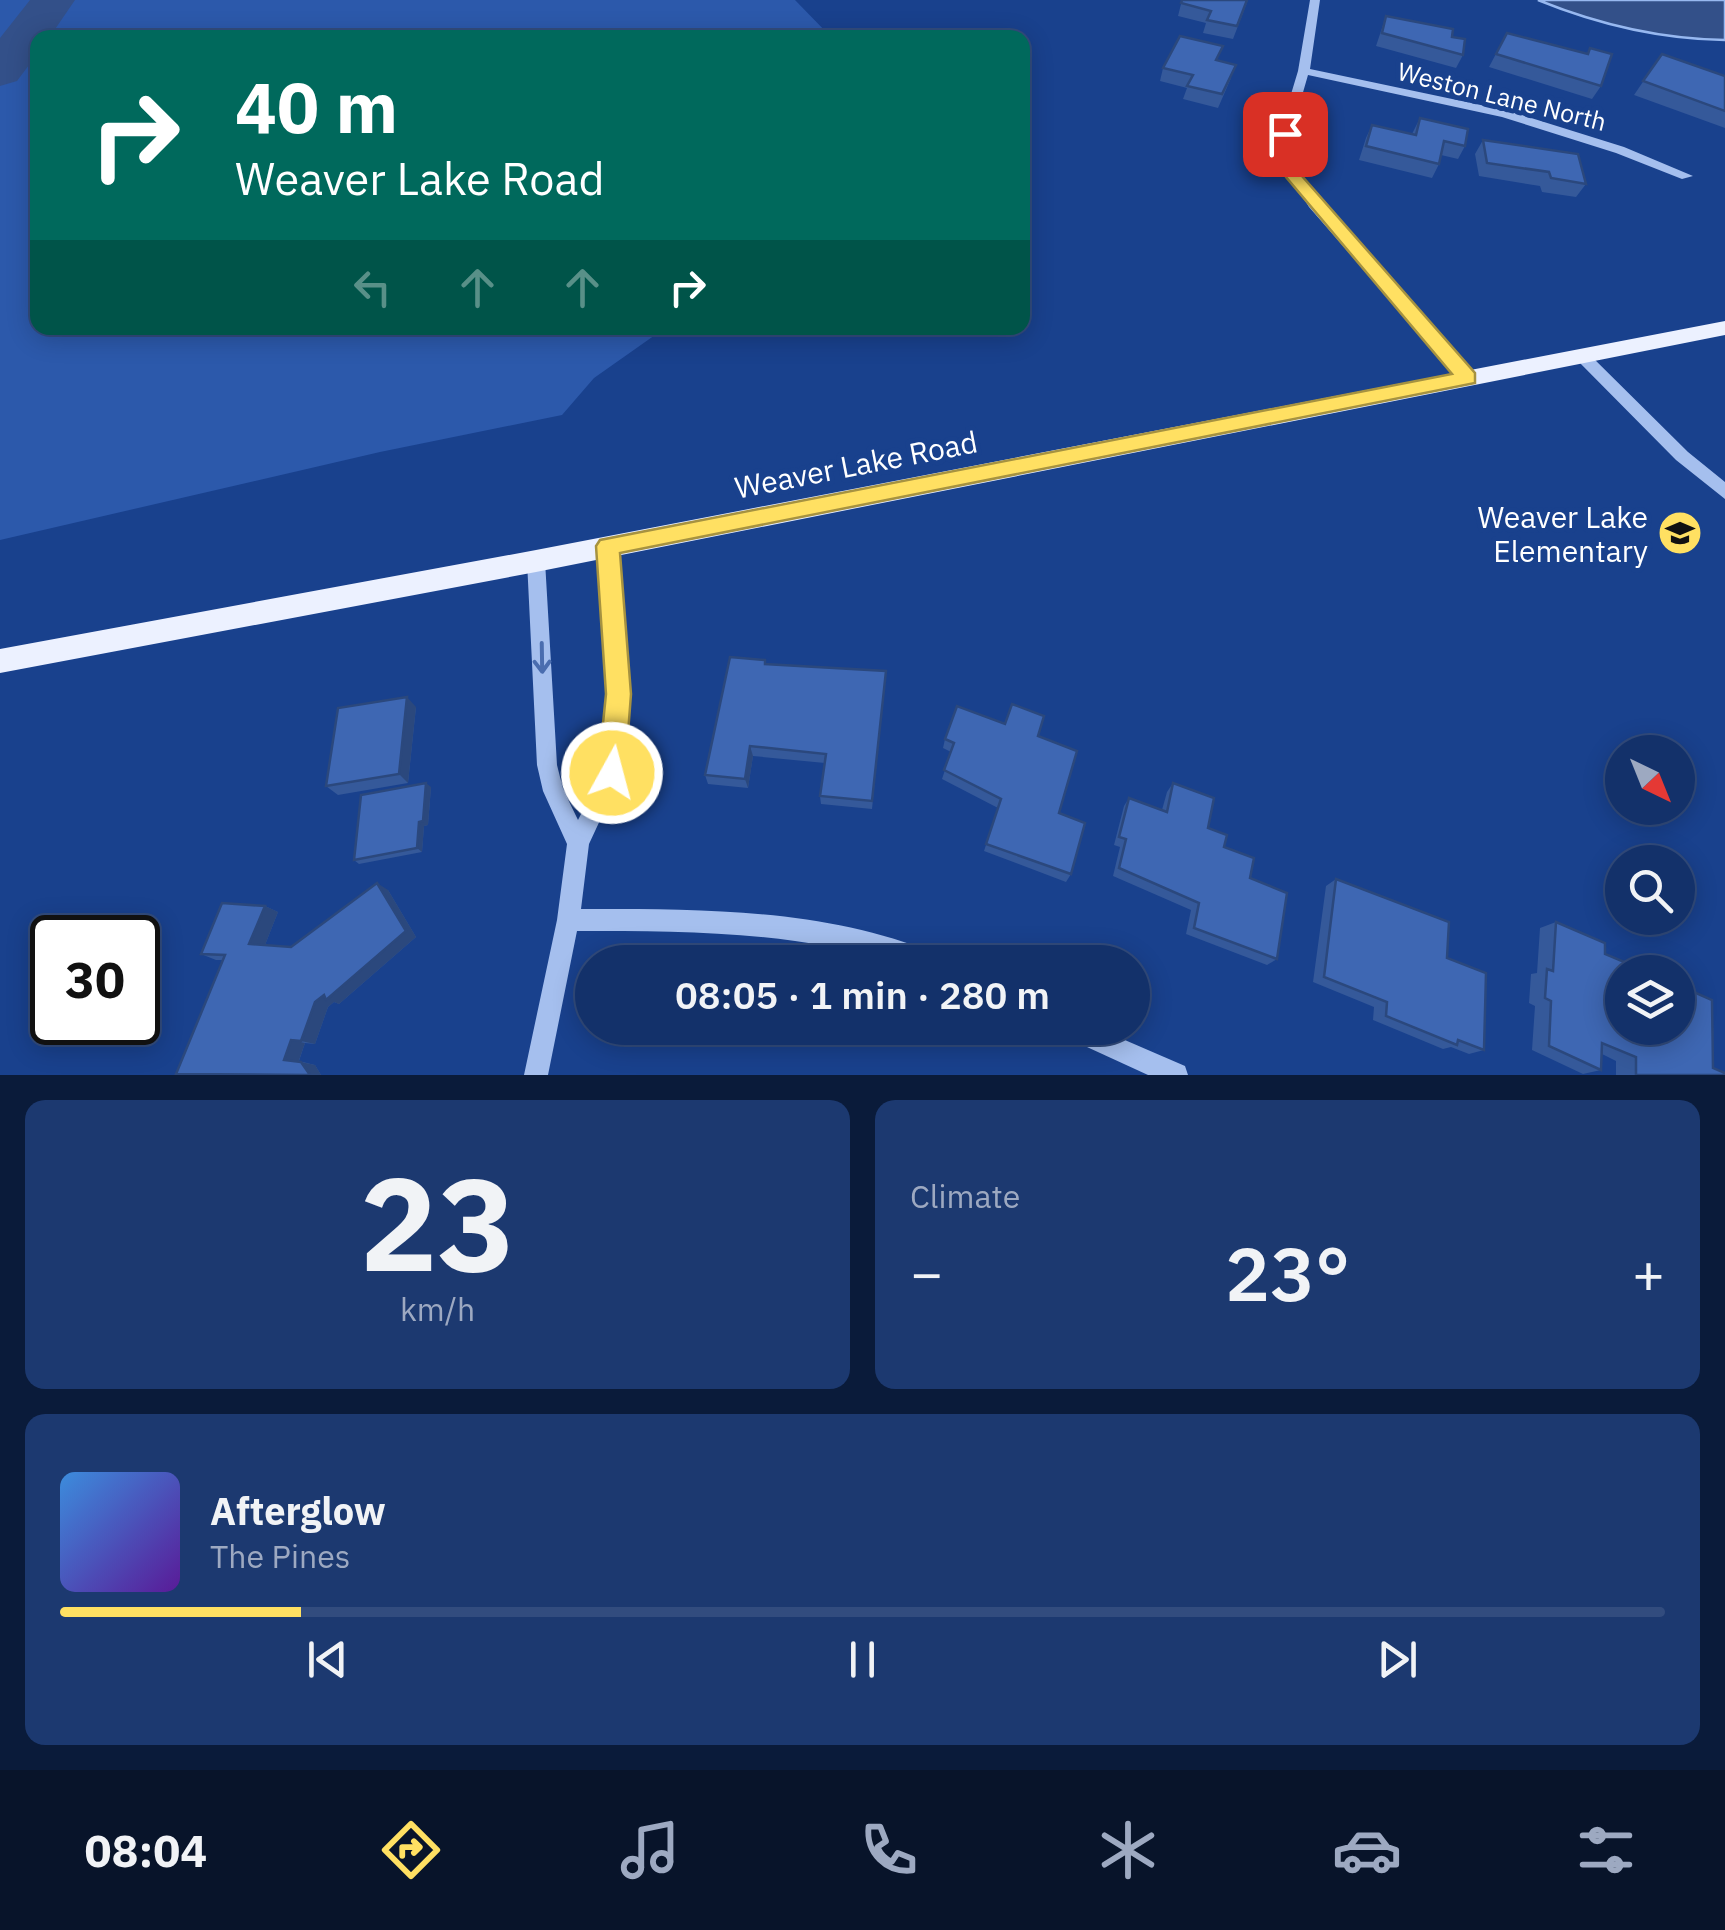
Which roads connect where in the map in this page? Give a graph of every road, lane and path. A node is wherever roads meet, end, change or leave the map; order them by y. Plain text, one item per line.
1 (1315, 0) edge
2 (1304, 71) junction
3 (1687, 176) dead end
4 (1725, 328) edge
5 (1580, 356) junction
6 (1468, 378) junction
7 (1725, 492) edge
8 (608, 546) junction
9 (536, 561) junction
10 (0, 660) edge
11 (578, 843) junction
12 (568, 920) junction
13 (875, 945) edge
14 (1108, 1045) edge
15 (536, 1075) edge
16 (1176, 1075) edge

1 - 2 street
2 - 3 street, Weston Lane North
2 - 6 street
4 - 5 main road, Weaver Lake Road
5 - 6 main road, Weaver Lake Road
5 - 7 street
6 - 8 main road, Weaver Lake Road
8 - 9 main road, Weaver Lake Road
8 - 11 street
9 - 10 main road, Weaver Lake Road
9 -> 11 street
11 - 12 street
12 - 13 street
12 - 15 street
14 - 16 street

